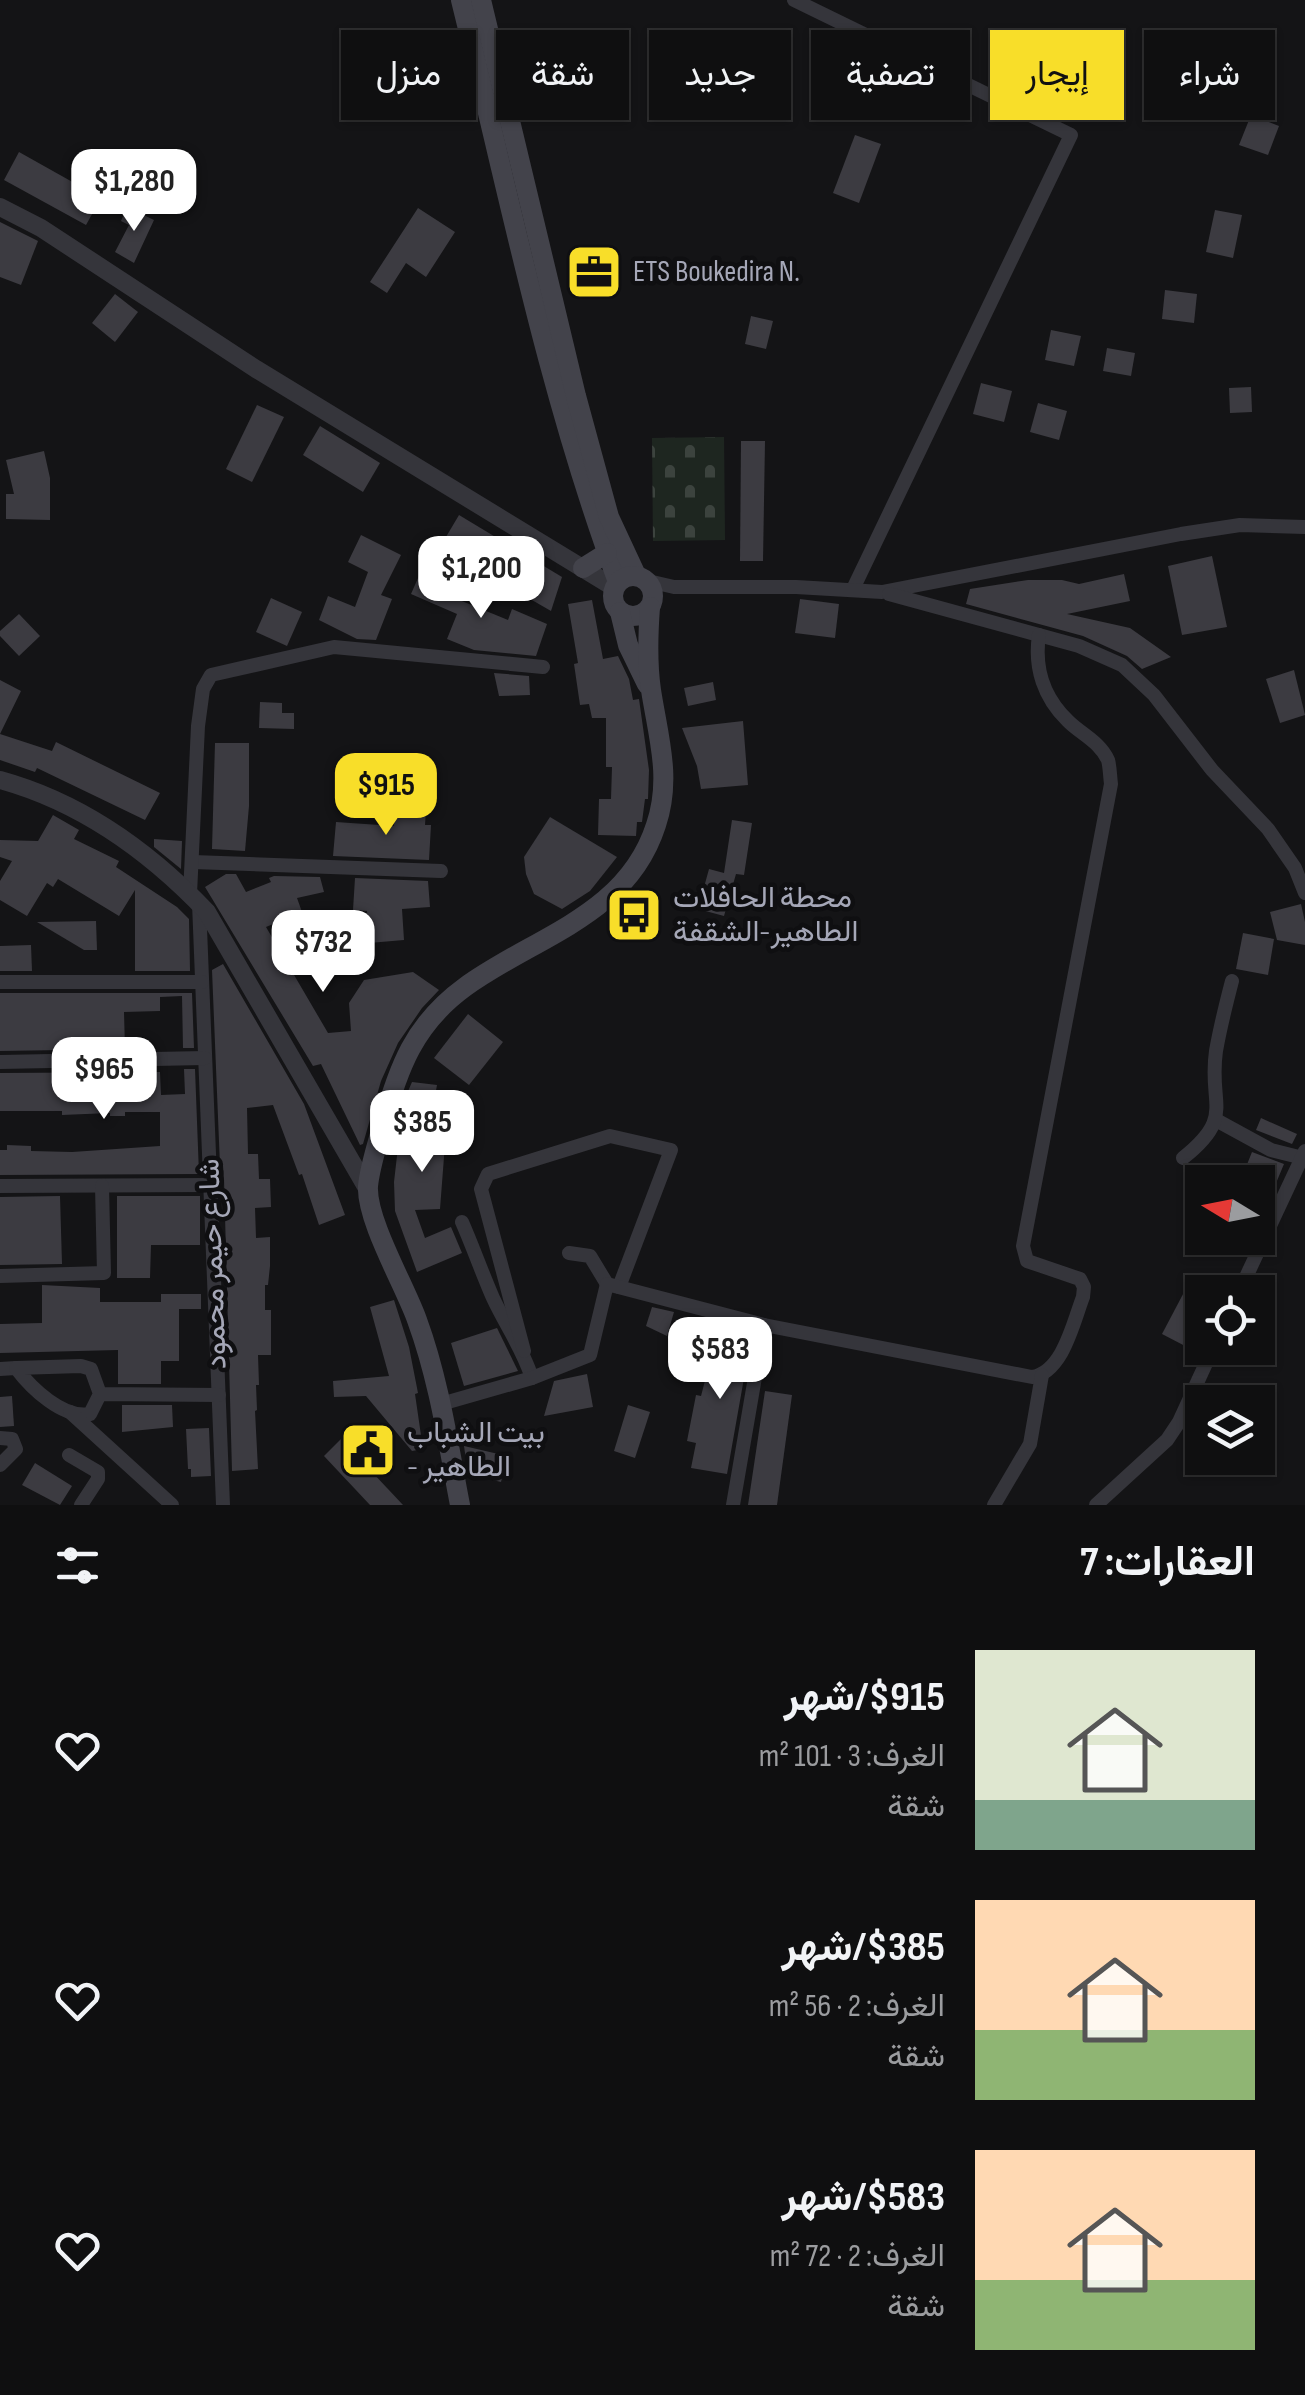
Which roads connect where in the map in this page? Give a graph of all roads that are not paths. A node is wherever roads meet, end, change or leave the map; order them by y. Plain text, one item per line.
1 (461, 0) edge
2 (481, 0) edge
3 (794, 0) edge
4 (0, 207) edge
5 (1305, 527) edge
6 (607, 553) junction
7 (583, 568) junction
8 (637, 589) junction
9 (854, 589) junction
10 (882, 592) junction
11 (620, 612) junction
12 (1039, 635) junction
13 (543, 668) dead end
14 (651, 690) junction
15 (0, 780) edge
16 (193, 862) junction
17 (441, 871) dead end
18 (1305, 893) edge
19 (195, 898) junction
20 (1232, 981) dead end
21 (0, 982) edge
22 (202, 982) junction
23 (205, 1058) junction
24 (0, 1062) edge
25 (1216, 1120) junction
26 (1304, 1154) edge
27 (1183, 1158) dead end
28 (0, 1186) edge
29 (102, 1186) junction
30 (210, 1186) junction
31 (368, 1190) junction
32 (462, 1222) dead end
33 (568, 1253) dead end
34 (1247, 1275) edge
35 (0, 1276) edge
36 (613, 1286) junction
37 (764, 1326) junction
38 (524, 1351) junction
39 (1205, 1365) edge
40 (16, 1368) junction
41 (0, 1369) edge
42 (1042, 1375) junction
43 (532, 1378) junction
44 (100, 1394) junction
45 (219, 1395) junction
46 (441, 1404) junction
47 (69, 1412) junction
48 (0, 1438) edge
49 (69, 1455) dead end
50 (0, 1465) edge
51 (81, 1505) edge
52 (172, 1505) edge
53 (223, 1505) edge
54 (460, 1505) edge
55 (733, 1505) edge
56 (994, 1505) edge
57 (1096, 1505) edge

1 - 6 main road
2 - 8 main road
3 - 9 street
4 - 7 street
5 - 10 street
6 - 7 main road
6 - 8 main road
7 - 8 street
8 - 9 street
8 - 11 main road
8 - 11 main road
8 - 14 main road
9 - 10 street
10 - 12 street
11 - 14 main road
12 - 18 street
12 - 42 street
13 - 16 street, شارع حيمر محمود
14 - 31 main road
15 - 19 street
16 - 17 street
16 - 19 street, شارع حيمر محمود
19 - 22 street, شارع حيمر محمود
19 - 31 street
20 - 25 street
21 - 22 street
22 - 23 street, شارع حيمر محمود
23 - 24 street
23 - 30 street, شارع حيمر محمود
25 - 26 street
25 - 27 street
26 - 34 street
28 - 29 street
29 - 30 street
29 - 35 street
30 - 45 street, شارع حيمر محمود
31 - 46 main road
32 - 38 street
33 - 36 street
36 - 37 street
36 - 38 street
36 - 43 street
37 - 42 street
37 - 55 street
38 - 43 street
39 - 57 street
40 - 41 street
40 - 44 street
40 - 47 street
42 - 56 street
43 - 46 street
44 - 45 street
44 - 47 street
45 - 53 street, شارع حيمر محمود
46 - 54 main road
47 - 52 street
48 - 50 street
49 - 51 street

